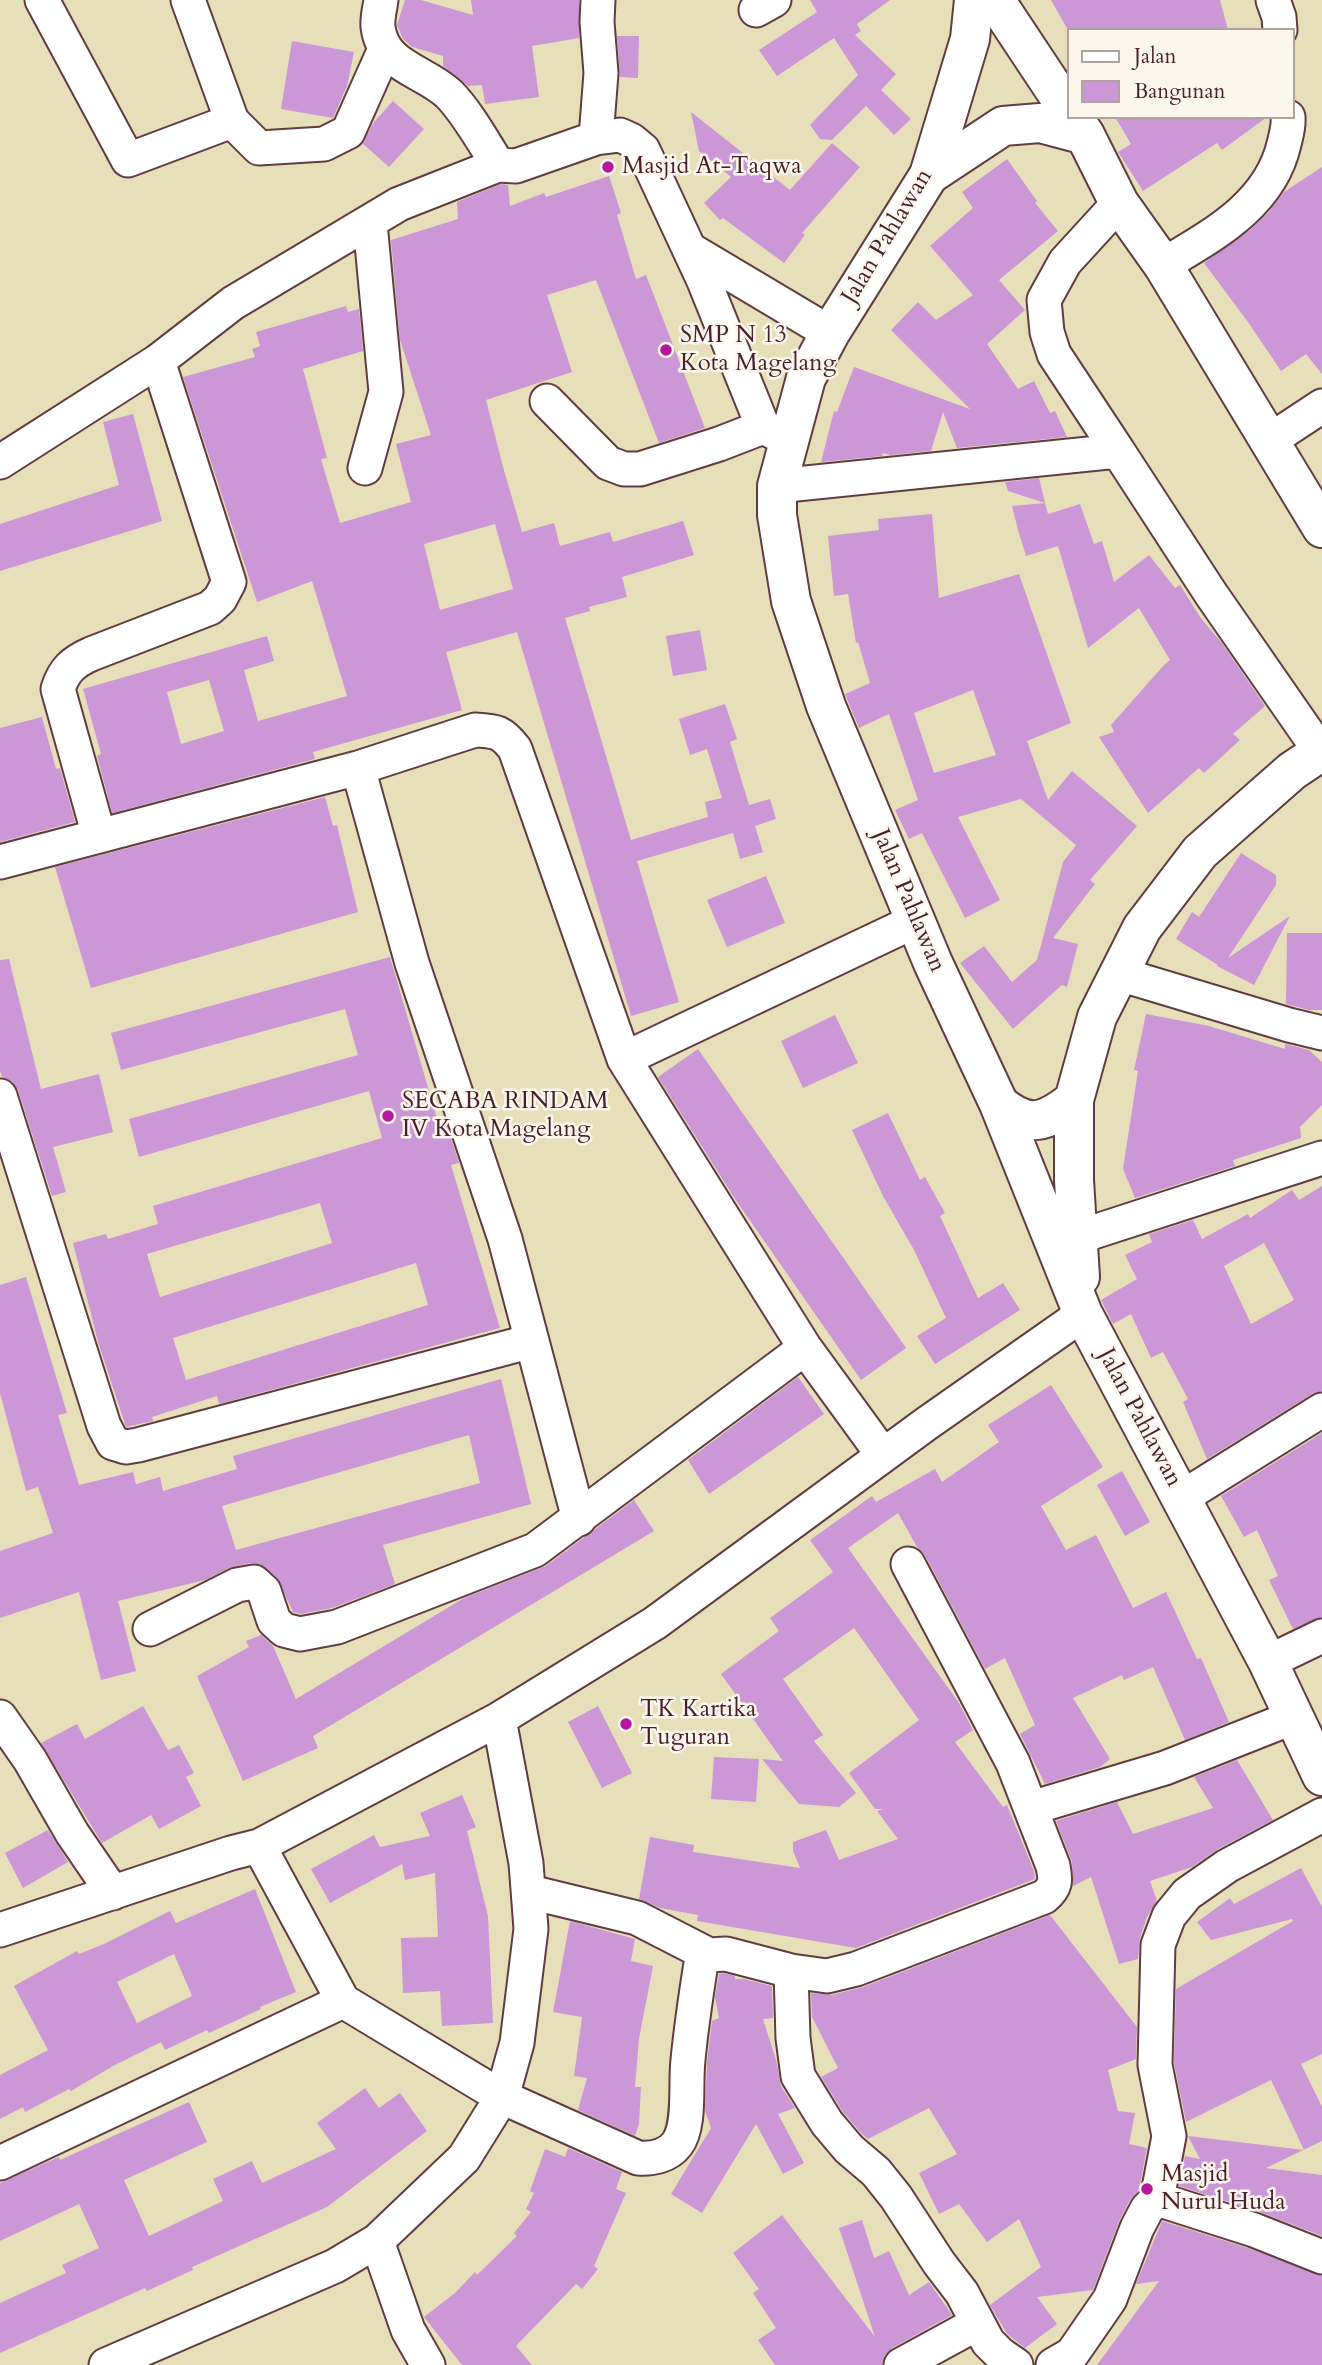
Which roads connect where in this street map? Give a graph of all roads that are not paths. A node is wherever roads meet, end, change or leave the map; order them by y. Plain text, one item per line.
1 (42, 0) edge
2 (188, 0) edge
3 (382, 0) edge
4 (598, 0) edge
5 (974, 0) edge
6 (995, 0) edge
7 (1273, 0) edge
8 (1280, 28) edge
9 (385, 49) junction
10 (1066, 106) edge
11 (1288, 119) edge
12 (232, 121) junction
13 (1076, 121) edge
14 (596, 138) junction
15 (498, 165) junction
16 (929, 175) junction
17 (1119, 203) junction
18 (370, 223) junction
19 (689, 249) junction
20 (1163, 265) junction
21 (830, 333) junction
22 (158, 361) junction
23 (547, 401) dead end
24 (1322, 406) edge
25 (776, 434) junction
26 (1269, 441) junction
27 (1118, 451) junction
28 (0, 462) edge
29 (365, 468) dead end
30 (776, 486) junction
31 (1322, 528) edge
32 (1321, 752) edge
33 (358, 768) junction
34 (99, 835) junction
35 (0, 862) edge
36 (915, 921) junction
37 (1119, 974) junction
38 (1322, 1033) edge
39 (624, 1059) junction
40 (0, 1096) edge
41 (1074, 1100) junction
42 (999, 1104) junction
43 (1322, 1158) edge
44 (1077, 1237) junction
45 (1083, 1314) junction
46 (532, 1341) junction
47 (805, 1348) junction
48 (1322, 1410) edge
49 (883, 1455) junction
50 (1181, 1498) junction
51 (579, 1519) junction
52 (908, 1564) dead end
53 (150, 1629) dead end
54 (1322, 1636) edge
55 (1268, 1662) junction
56 (0, 1717) edge
57 (1294, 1717) junction
58 (499, 1719) junction
59 (1322, 1776) edge
60 (1031, 1808) junction
61 (1322, 1815) edge
62 (259, 1846) junction
63 (530, 1892) junction
64 (113, 1893) junction
65 (0, 1930) edge
66 (709, 1955) junction
67 (791, 1971) junction
68 (344, 2001) junction
69 (502, 2097) junction
70 (0, 2163) edge
71 (1157, 2199) junction
72 (377, 2241) junction
73 (1322, 2256) edge
74 (978, 2323) junction
75 (106, 2365) edge
76 (428, 2365) edge
77 (901, 2365) edge
78 (1016, 2365) edge
79 (1053, 2365) edge

1 - 12 street
2 - 12 street
3 - 9 street
4 - 14 street
5 - 16 main road, Jalan Pahlawan
6 - 10 main road
7 - 8 street
9 - 12 street
9 - 15 street
11 - 20 street
13 - 16 main road
13 - 17 main road
14 - 15 street
14 - 19 street
15 - 18 street
16 - 21 main road, Jalan Pahlawan
17 - 20 main road
17 - 27 street
18 - 22 street
18 - 29 street
19 - 21 street
19 - 25 street
20 - 26 main road
21 - 25 main road, Jalan Pahlawan
22 - 28 street
22 - 34 street
23 - 25 street
24 - 26 street
25 - 30 main road, Jalan Pahlawan
26 - 31 main road
27 - 30 street
27 - 32 street
30 - 36 main road, Jalan Pahlawan
32 - 37 main road
33 - 34 street
33 - 39 street
33 - 46 street
34 - 35 street
36 - 39 street
36 - 42 main road, Jalan Pahlawan
37 - 38 street
37 - 41 main road
39 - 47 street
40 - 46 street
41 - 42 main road
41 - 44 main road
42 - 45 main road, Jalan Pahlawan
43 - 44 street
44 - 45 main road
45 - 49 street
45 - 50 main road, Jalan Pahlawan
46 - 51 street
47 - 49 street
47 - 51 street
48 - 50 street
49 - 58 street
50 - 55 main road, Jalan Pahlawan
51 - 53 street
52 - 60 street
54 - 55 street
55 - 57 main road, Jalan Pahlawan
56 - 64 street
57 - 59 main road, Jalan Pahlawan
57 - 60 street
58 - 62 street
58 - 63 street
60 - 67 street
61 - 71 street
62 - 64 street
62 - 68 street
63 - 66 street
63 - 69 street
64 - 65 street
66 - 67 street
66 - 69 street
67 - 74 street
68 - 69 street
68 - 70 street
69 - 72 street
71 - 73 street
71 - 79 street
72 - 75 street
72 - 76 street
74 - 77 street
74 - 78 street

